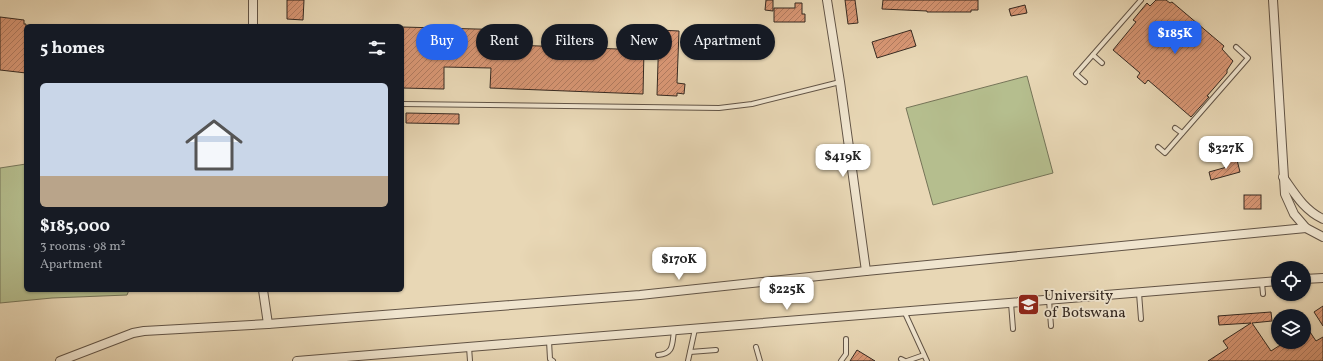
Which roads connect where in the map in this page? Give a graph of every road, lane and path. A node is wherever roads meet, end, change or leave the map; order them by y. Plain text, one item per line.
1 (253, 0) edge
2 (826, 0) edge
3 (1141, 0) edge
4 (1273, 0) edge
5 (253, 24) edge
6 (1236, 47) dead end
7 (1093, 55) junction
8 (1102, 63) dead end
9 (840, 82) junction
10 (1085, 82) dead end
11 (404, 104) edge
12 (1176, 128) dead end
13 (1182, 134) junction
14 (1158, 147) dead end
15 (1283, 176) junction
16 (1323, 219) edge
17 (1306, 228) junction
18 (1323, 237) edge
19 (866, 271) junction
20 (1323, 278) edge
21 (1311, 279) edge
22 (1271, 282) edge
23 (1262, 283) junction
24 (263, 292) edge
25 (1139, 293) junction
26 (1263, 294) dead end
27 (1049, 300) junction
28 (1011, 303) junction
29 (904, 311) junction
30 (1141, 318) dead end
31 (268, 324) junction
32 (1051, 326) dead end
33 (695, 329) junction
34 (1013, 329) dead end
35 (674, 330) junction
36 (846, 340) dead end
37 (549, 341) junction
38 (756, 346) dead end
39 (469, 348) junction
40 (716, 350) dead end
41 (690, 352) junction
42 (658, 355) dead end
43 (924, 355) junction
44 (908, 360) edge
45 (60, 361) edge
46 (297, 361) edge
47 (470, 361) edge
48 (553, 361) edge
49 (688, 361) edge
50 (760, 361) edge
51 (841, 361) edge
52 (927, 361) edge

1 - 5 street
2 - 9 street
3 - 7 lane
4 - 15 street
6 - 13 lane
7 - 8 lane
7 - 10 lane
9 - 11 lane
9 - 19 street
12 - 13 lane
13 - 14 lane
15 - 16 street
15 - 17 street
17 - 18 street
17 - 19 street
19 - 31 street
20 - 21 street
22 - 23 street
23 - 25 street
23 - 26 lane
24 - 31 street
25 - 27 street
25 - 30 lane
27 - 28 street
27 - 32 lane
28 - 29 street
28 - 34 lane
29 - 33 street
29 - 43 lane
31 - 45 street
33 - 35 street
33 - 41 lane
35 - 37 street
35 - 42 lane
36 - 51 lane
37 - 39 street
37 - 48 lane
38 - 50 lane
39 - 46 street
39 - 47 lane
40 - 41 lane
41 - 49 lane
43 - 44 lane
43 - 52 lane

